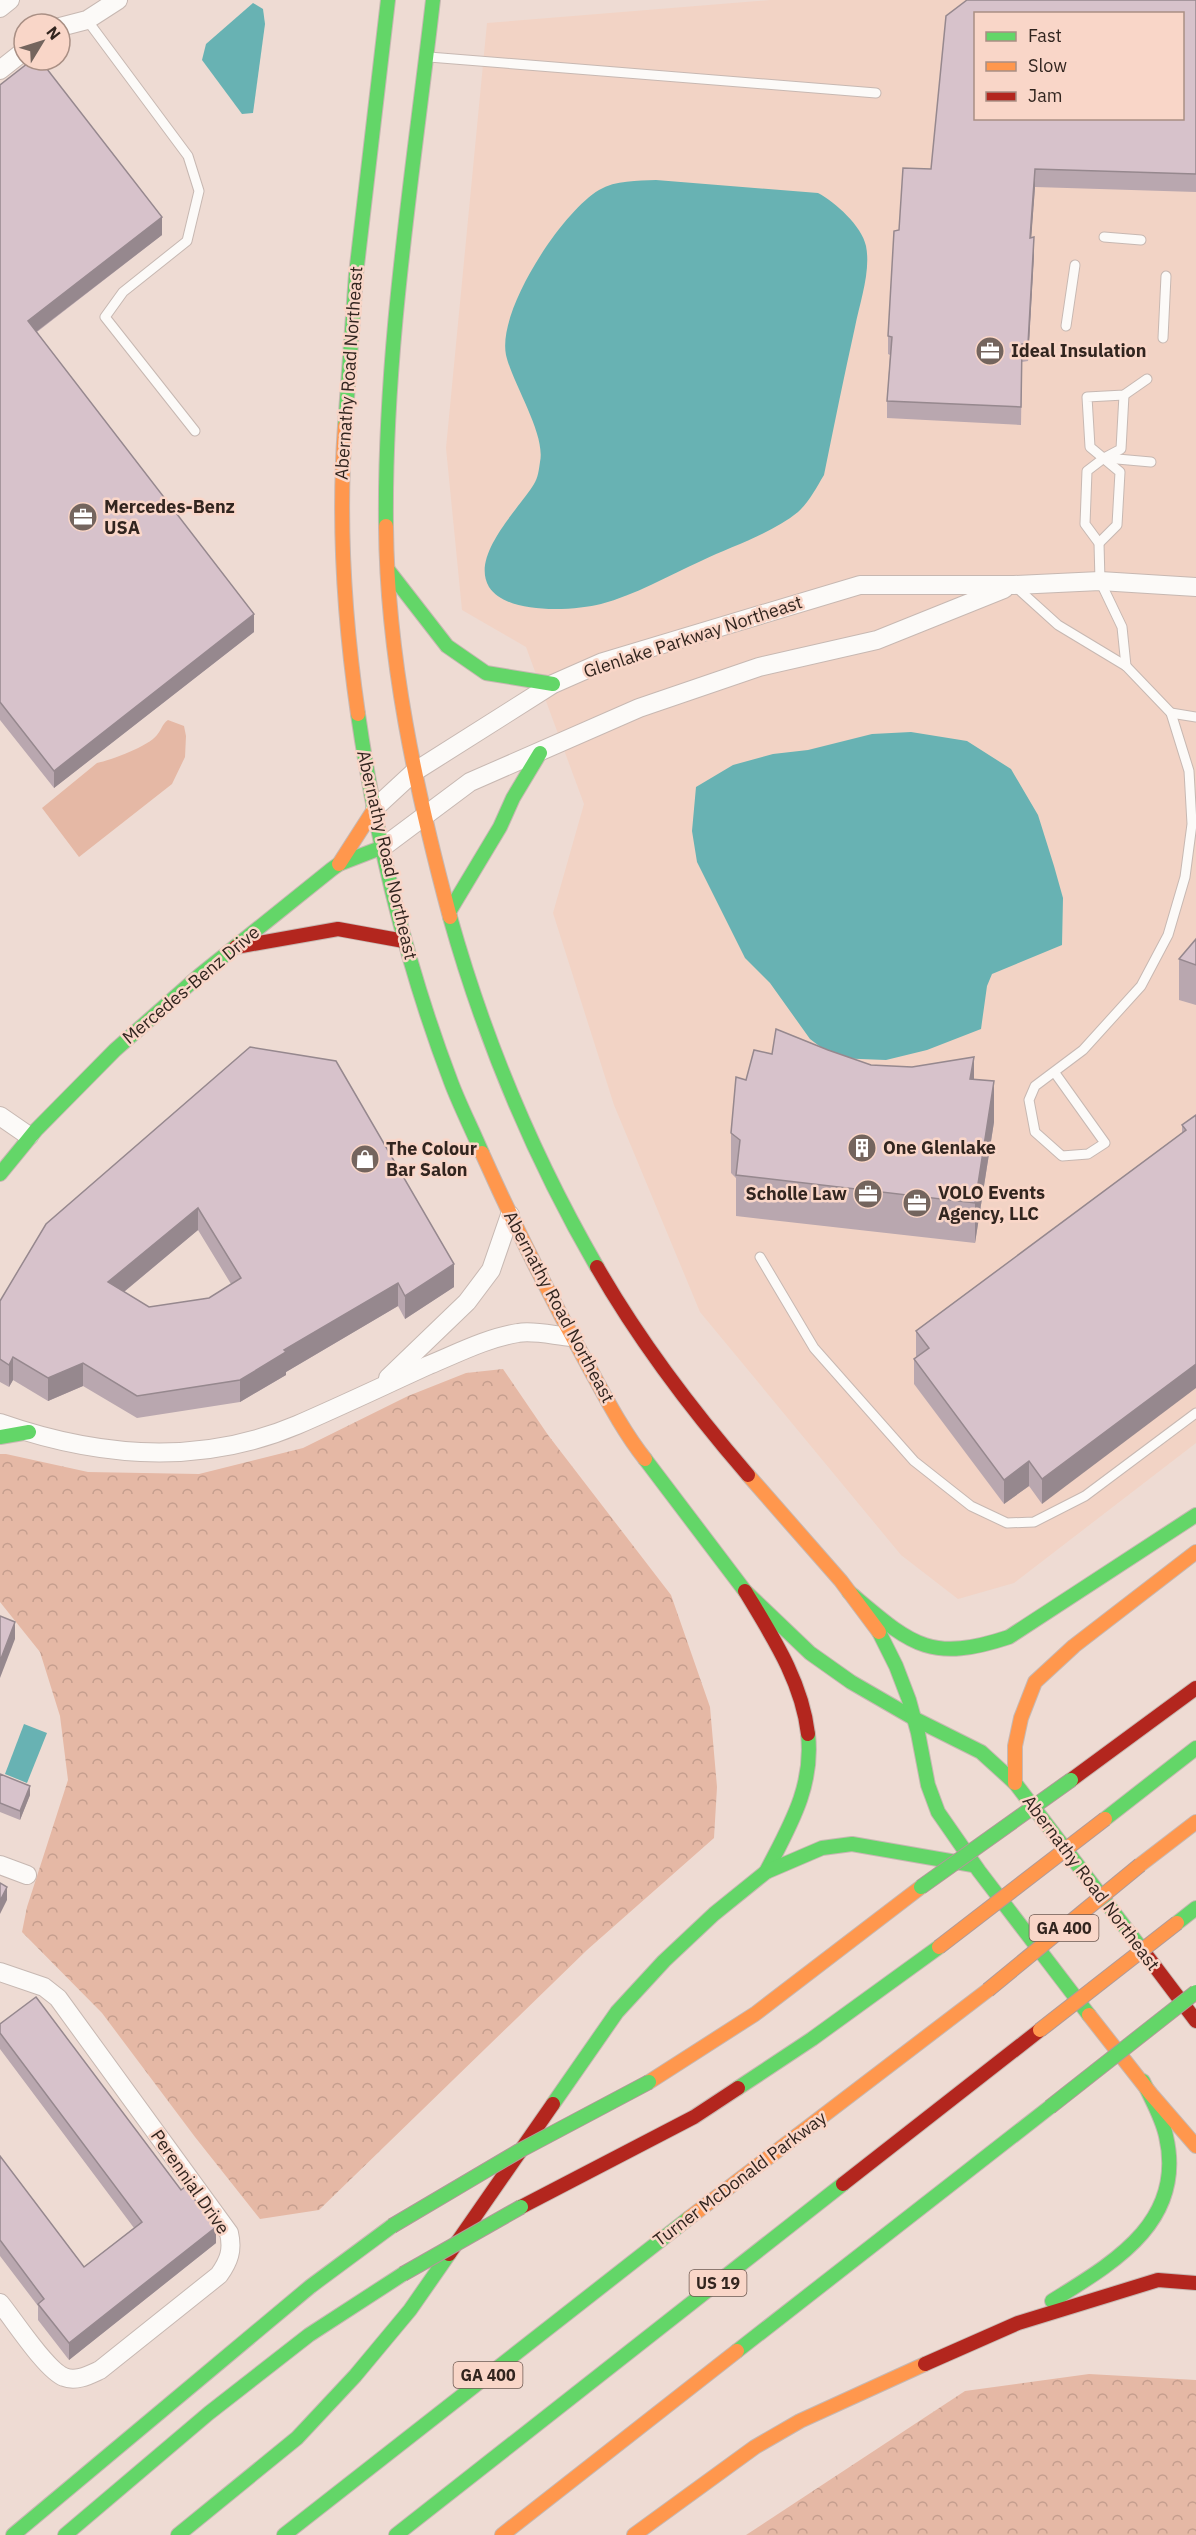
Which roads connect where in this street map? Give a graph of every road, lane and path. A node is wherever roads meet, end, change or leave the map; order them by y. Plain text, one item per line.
1 (10, 0) edge
2 (118, 0) edge
3 (388, 0) edge
4 (433, 0) edge
5 (0, 8) edge
6 (87, 21) junction
7 (72, 24) edge
8 (427, 57) junction
9 (12, 60) edge
10 (0, 70) edge
11 (876, 93) dead end
12 (1104, 237) dead end
13 (1141, 240) dead end
14 (1075, 265) dead end
15 (1166, 276) dead end
16 (1066, 326) dead end
17 (1163, 338) dead end
18 (1148, 379) dead end
19 (1124, 395) junction
20 (195, 431) dead end
21 (1104, 458) junction
22 (1151, 462) dead end
23 (1099, 543) junction
24 (388, 570) junction
25 (1100, 581) junction
26 (1014, 585) junction
27 (1196, 586) edge
28 (1126, 666) junction
29 (553, 684) junction
30 (1171, 713) junction
31 (1196, 717) edge
32 (540, 753) junction
33 (1193, 769) edge
34 (414, 772) junction
35 (375, 808) junction
36 (423, 815) junction
37 (383, 847) junction
38 (339, 864) junction
39 (449, 912) junction
40 (404, 941) junction
41 (236, 947) junction
42 (1055, 1073) junction
43 (0, 1116) edge
44 (29, 1136) junction
45 (0, 1174) edge
46 (510, 1215) junction
47 (760, 1257) dead end
48 (572, 1337) junction
49 (378, 1388) junction
50 (1196, 1413) edge
51 (0, 1423) edge
52 (29, 1432) junction
53 (0, 1437) edge
54 (1196, 1515) edge
55 (1196, 1552) edge
56 (745, 1591) junction
57 (849, 1592) junction
58 (1196, 1688) edge
59 (915, 1719) junction
60 (1196, 1748) edge
61 (1015, 1783) junction
62 (1196, 1822) edge
63 (0, 1864) edge
64 (973, 1864) junction
65 (766, 1872) junction
66 (27, 1875) dead end
67 (1196, 1908) edge
68 (0, 1972) edge
69 (1196, 1992) edge
70 (1196, 2021) edge
71 (1143, 2081) junction
72 (1196, 2146) edge
73 (1196, 2283) edge
74 (0, 2303) edge
75 (1018, 2323) junction
76 (13, 2535) edge
77 (65, 2535) edge
78 (178, 2535) edge
79 (284, 2535) edge
80 (396, 2535) edge
81 (502, 2535) edge
82 (634, 2535) edge

1 - 5 street
2 - 6 street
3 - 35 main road, Abernathy Road Northeast
4 - 8 main road
6 - 7 street
6 - 20 lane
8 - 11 lane
8 - 24 main road
9 - 10 street
12 - 13 lane
14 - 16 lane
15 - 17 lane
18 - 19 lane
19 - 21 lane
19 - 21 lane
21 - 22 lane
21 - 23 lane
21 - 23 lane
23 - 25 lane
24 - 29 main road
24 - 34 main road
25 - 26 street, Glenlake Parkway Northeast
25 - 27 street, Glenlake Parkway Northeast
25 - 28 lane
26 - 28 lane
26 - 29 street, Glenlake Parkway Northeast
26 - 32 street, Glenlake Parkway Northeast
28 - 30 lane
29 - 34 street, Glenlake Parkway Northeast
30 - 31 lane
30 - 33 lane
32 - 36 street, Glenlake Parkway Northeast
32 - 39 main road
33 - 42 lane
34 - 35 street, Glenlake Parkway Northeast
34 - 36 main road
35 - 37 main road, Abernathy Road Northeast
35 - 38 main road, Mercedes-Benz Drive
36 - 37 street, Glenlake Parkway Northeast
36 - 39 main road
37 - 38 main road, Mercedes-Benz Drive
37 - 40 main road, Abernathy Road Northeast
38 - 41 main road, Mercedes-Benz Drive
39 - 57 main road
40 - 41 main road
40 - 46 main road, Abernathy Road Northeast
41 - 44 main road, Mercedes-Benz Drive
42 - 42 lane
43 - 44 street
44 - 45 main road, Mercedes-Benz Drive
46 - 48 main road, Abernathy Road Northeast
46 - 49 street
47 - 50 lane
48 - 49 street
48 - 56 main road, Abernathy Road Northeast
49 - 52 street
51 - 52 street
52 - 53 main road
54 - 57 main road
55 - 61 main road
56 - 59 main road, Abernathy Road Northeast
56 - 65 main road
57 - 59 main road
58 - 76 main road, bridge
59 - 61 main road, Abernathy Road Northeast
59 - 64 main road
60 - 77 main road, bridge
61 - 70 main road, Abernathy Road Northeast
62 - 79 main road, Turner McDonald Parkway / GA 400, bridge
63 - 66 street
64 - 65 main road
64 - 71 main road
65 - 78 main road
67 - 80 main road, US 19, bridge
68 - 74 street, Perennial Drive
69 - 81 main road, bridge
71 - 72 main road
71 - 75 main road
73 - 75 main road
75 - 82 main road

